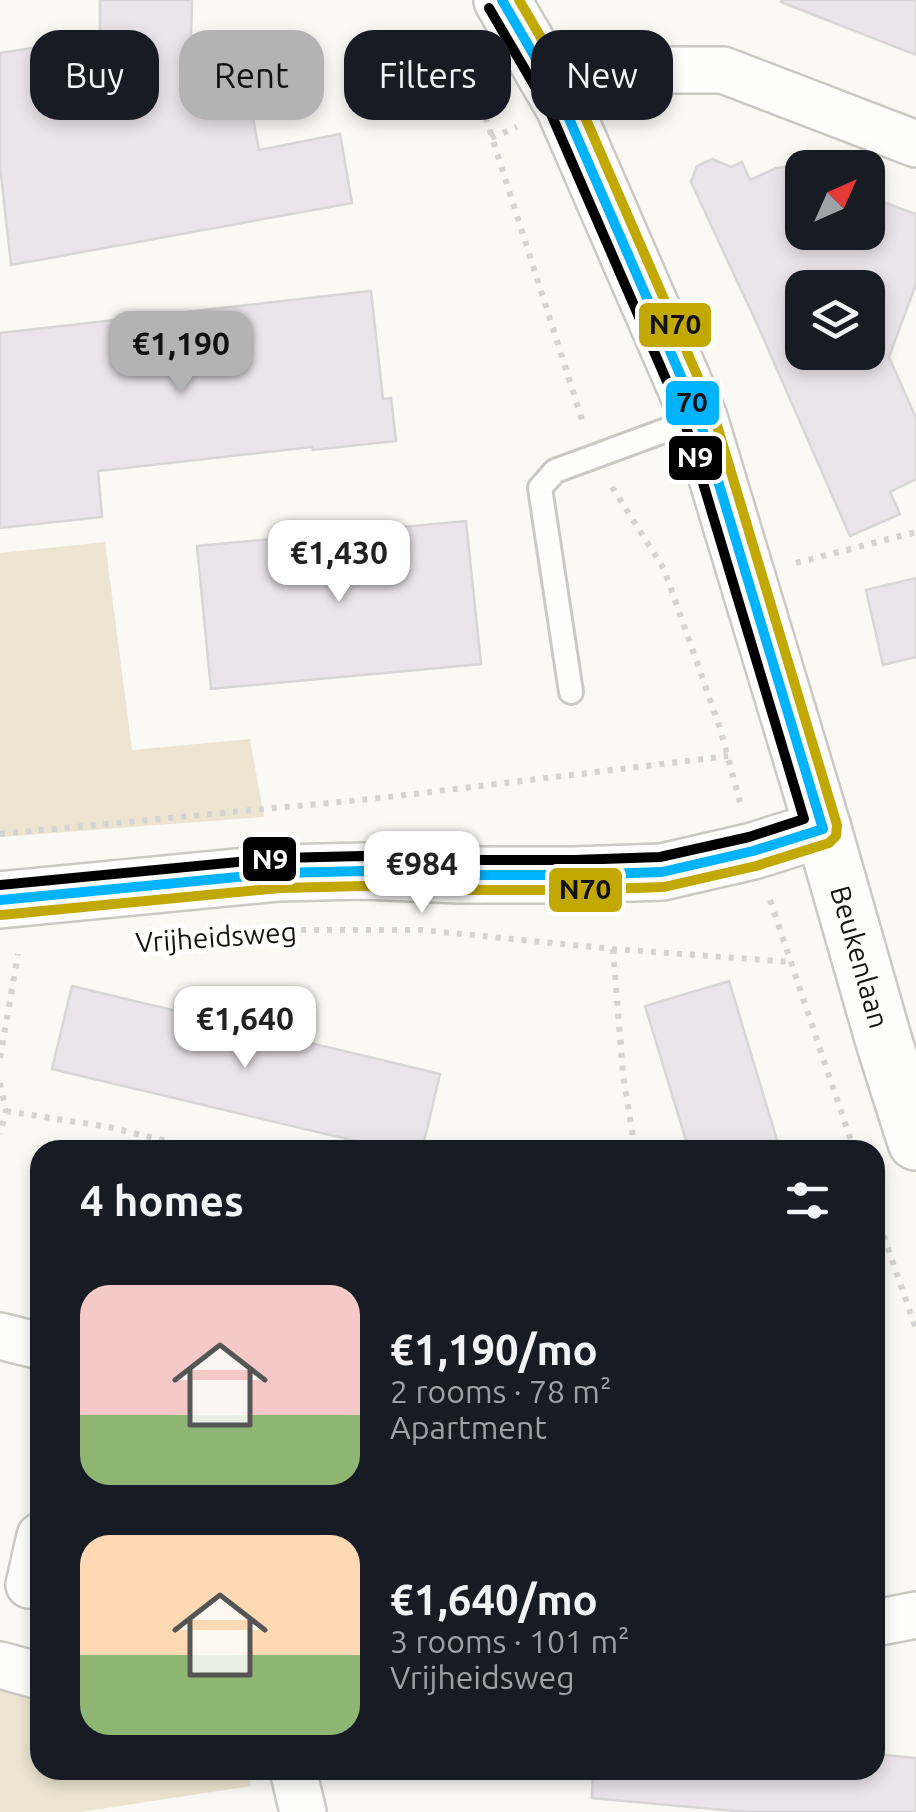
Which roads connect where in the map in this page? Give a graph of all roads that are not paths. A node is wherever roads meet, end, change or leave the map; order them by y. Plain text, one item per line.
1 (502, 0) edge
2 (531, 51) edge
3 (673, 70) edge
4 (569, 120) edge
5 (916, 144) edge
6 (699, 418) junction
7 (571, 692) dead end
8 (823, 830) junction
9 (0, 900) edge
10 (916, 1142) edge
11 (0, 1336) edge
12 (30, 1344) edge
13 (30, 1577) edge
14 (28, 1585) dead end
15 (916, 1614) edge
16 (885, 1622) edge
17 (0, 1665) edge
18 (30, 1673) edge
19 (295, 1780) edge
20 (303, 1812) edge

1 - 2 street, Beukenlaan
3 - 5 street
4 - 6 street, Beukenlaan
6 - 7 lane
6 - 8 street, Beukenlaan
8 - 9 street, Vrijheidsweg
8 - 10 street, Beukenlaan
11 - 12 street
13 - 14 street
15 - 16 street
17 - 18 street
19 - 20 street

